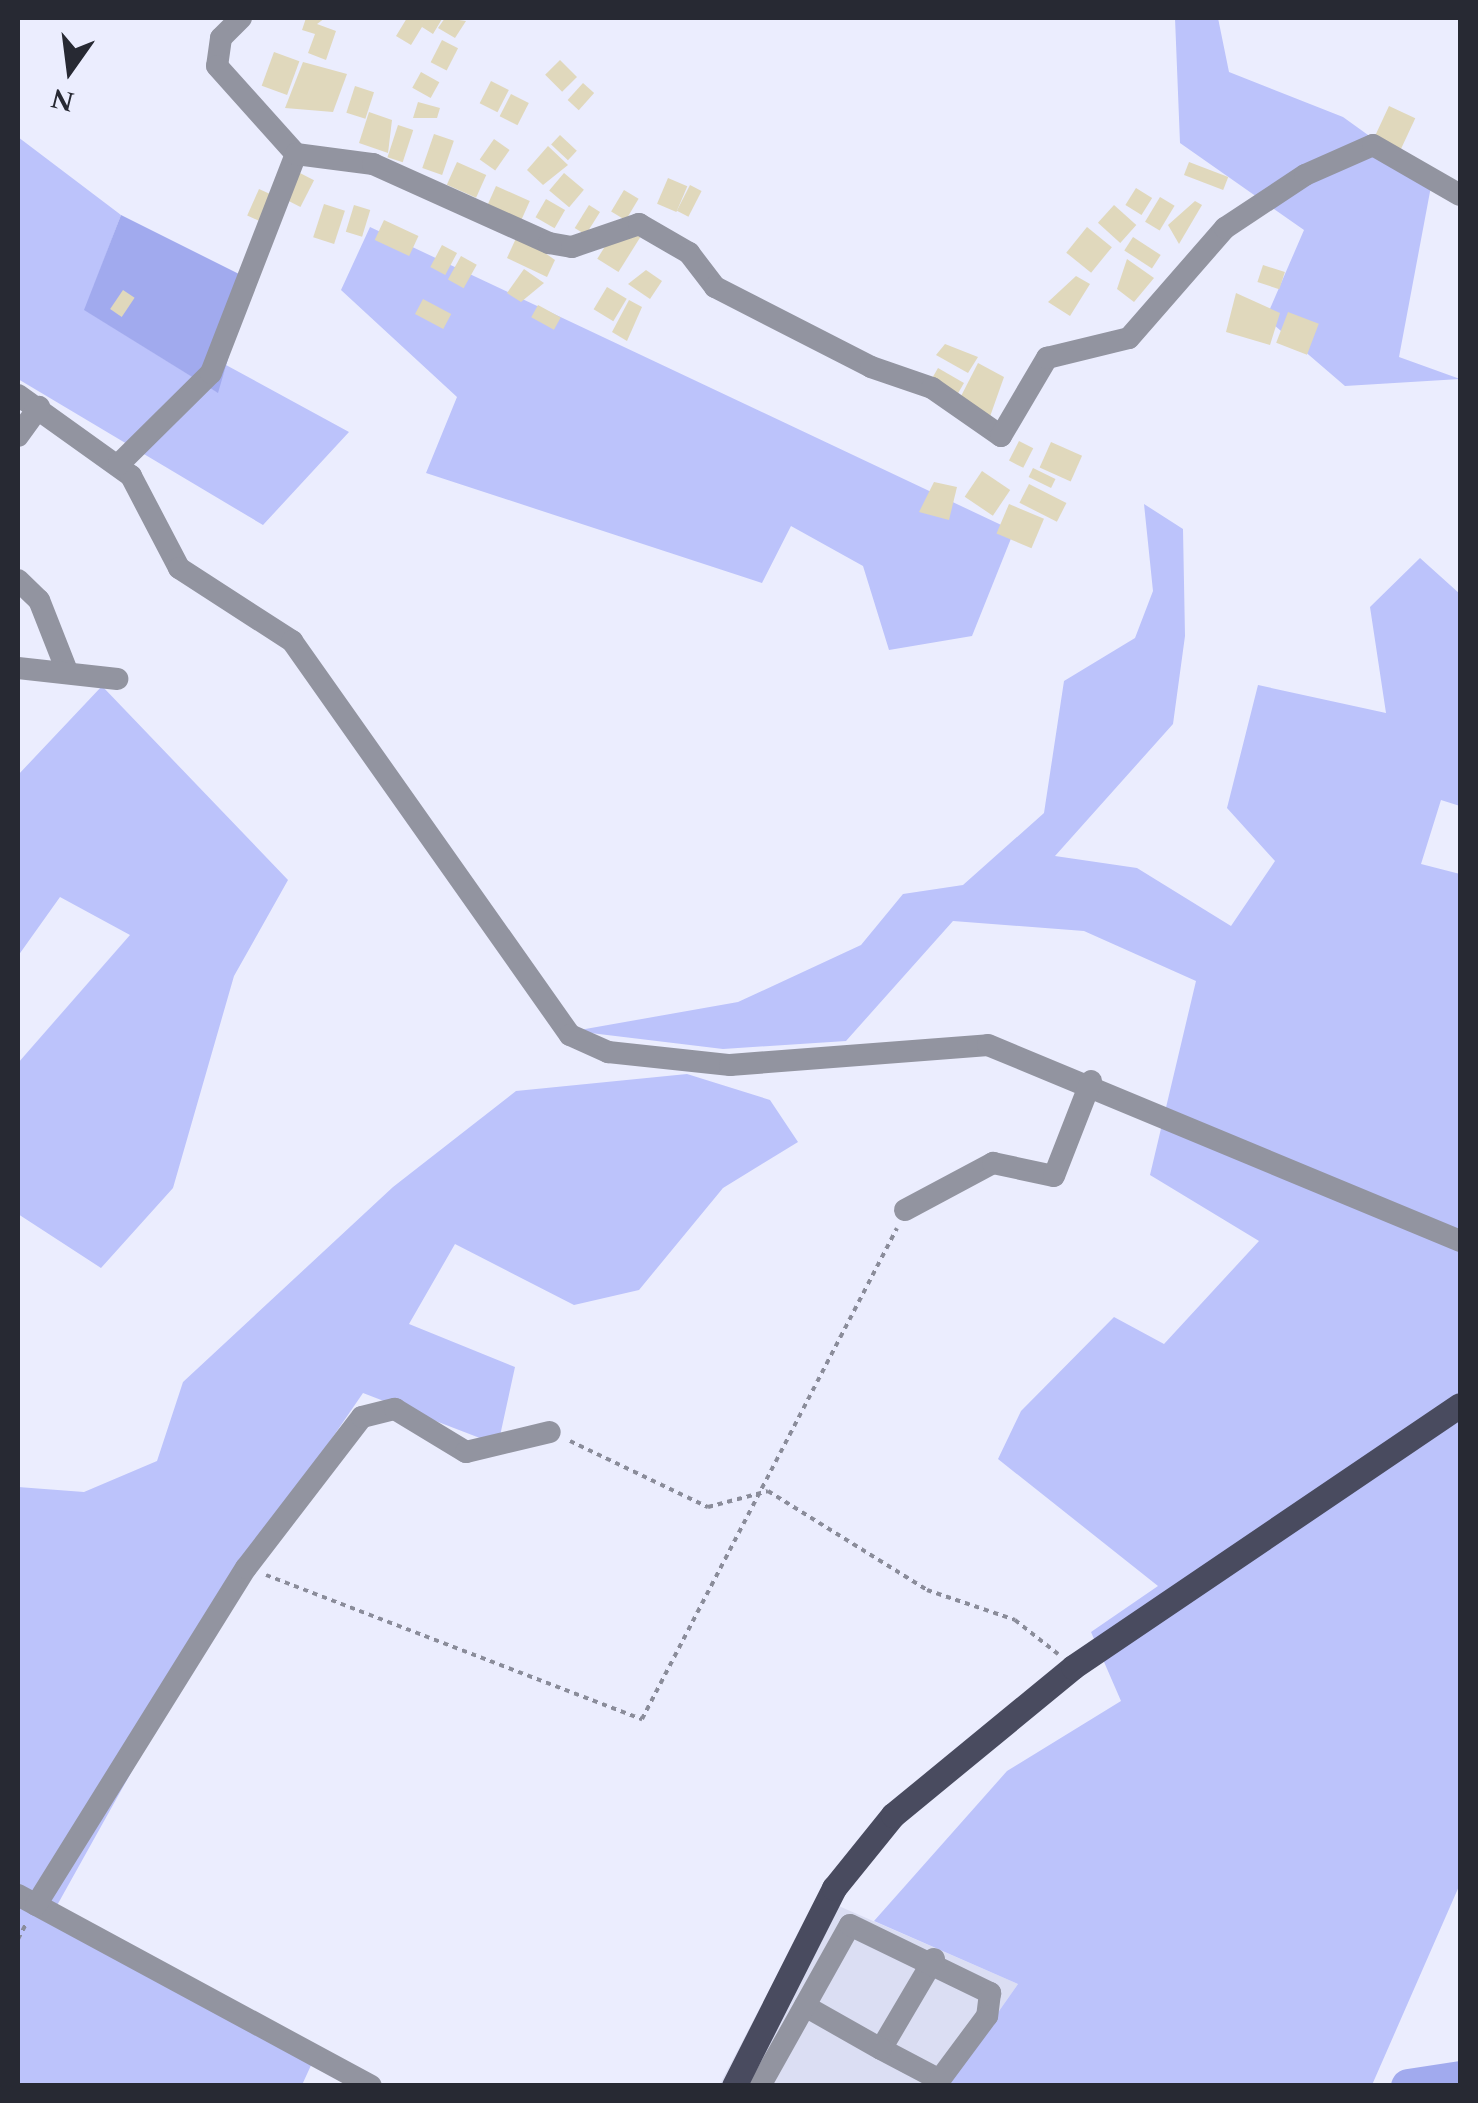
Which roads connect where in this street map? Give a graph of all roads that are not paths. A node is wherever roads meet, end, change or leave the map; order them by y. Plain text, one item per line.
1 (240, 18) edge
2 (296, 154) junction
3 (1460, 194) edge
4 (18, 395) edge
5 (38, 407) junction
6 (18, 436) edge
7 (119, 464) junction
8 (18, 580) edge
9 (18, 668) edge
10 (67, 671) junction
11 (117, 679) dead end
12 (1091, 1081) junction
13 (906, 1210) road end
14 (1460, 1240) edge
15 (1460, 1406) edge
16 (550, 1432) road end
17 (26, 1900) edge
18 (934, 1959) junction
19 (805, 2006) junction
20 (882, 2050) junction
21 (938, 2083) edge
22 (371, 2086) edge
23 (734, 2086) edge
24 (760, 2086) edge

1 - 2 street
2 - 3 street
2 - 7 street
4 - 5 street
5 - 6 street
5 - 7 street
7 - 12 street
8 - 10 street
9 - 10 street
10 - 11 street
12 - 13 street
12 - 14 street
15 - 23 main road
16 - 17 street
17 - 22 street
18 - 19 street
18 - 20 street
18 - 21 street
19 - 20 street
19 - 24 street
20 - 21 street

